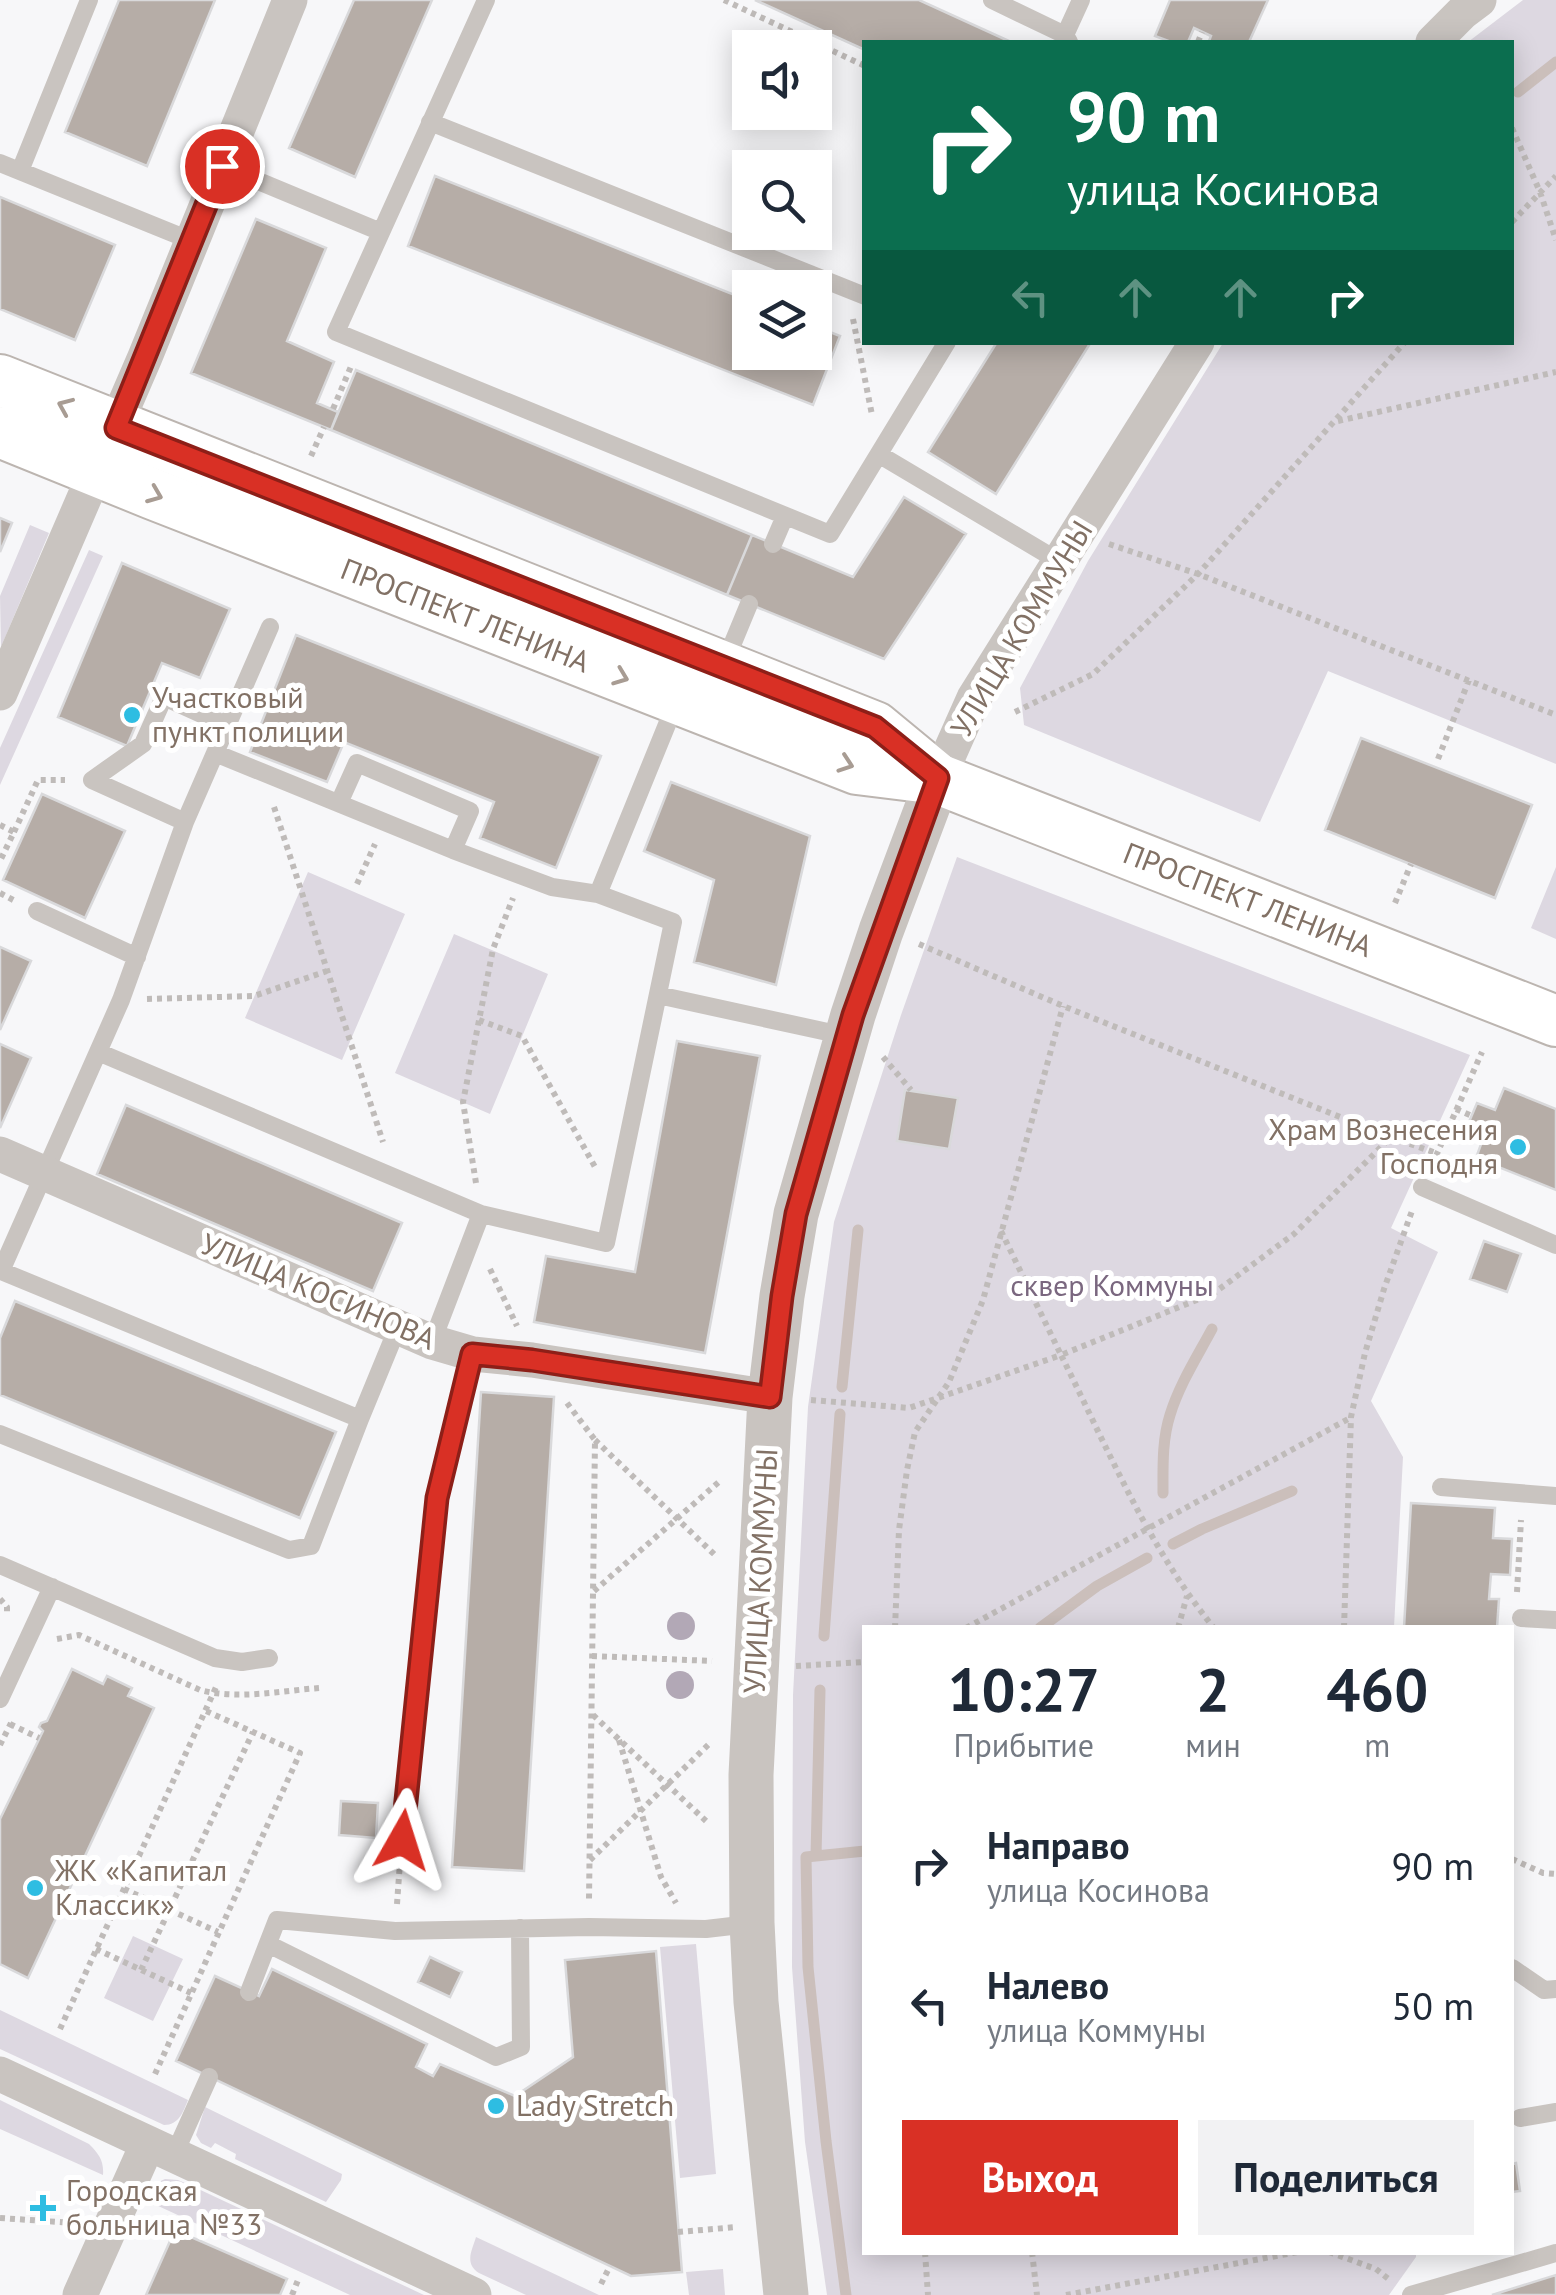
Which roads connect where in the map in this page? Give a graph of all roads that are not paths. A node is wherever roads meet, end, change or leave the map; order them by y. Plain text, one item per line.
1 (89, 0) edge
2 (290, 0) edge
3 (486, 0) edge
4 (992, 0) edge
5 (1081, 0) edge
6 (1467, 4) edge
7 (1067, 39) edge
8 (1435, 40) edge
9 (430, 122) junction
10 (0, 163) edge
11 (222, 166) junction
12 (20, 171) junction
13 (381, 232) junction
14 (192, 241) junction
15 (862, 295) edge
16 (945, 345) edge
17 (1196, 345) edge
18 (0, 380) edge
19 (0, 432) edge
20 (106, 449) junction
21 (880, 455) junction
22 (785, 516) junction
23 (774, 544) dead end
24 (1069, 548) junction
25 (749, 604) dead end
26 (270, 627) dead end
27 (722, 667) junction
28 (4, 674) edge
29 (678, 699) junction
30 (228, 726) junction
31 (215, 753) junction
32 (938, 778) junction
33 (339, 804) junction
34 (185, 822) junction
35 (453, 850) junction
36 (598, 894) junction
37 (37, 912) dead end
38 (137, 956) junction
39 (658, 995) junction
40 (1556, 1021) edge
41 (859, 1040) junction
42 (98, 1052) junction
43 (0, 1154) edge
44 (45, 1175) junction
45 (1422, 1187) road end
46 (481, 1214) junction
47 (1556, 1245) edge
48 (0, 1272) edge
49 (397, 1328) junction
50 (432, 1342) junction
51 (472, 1354) junction
52 (770, 1397) junction
53 (360, 1420) junction
54 (0, 1434) edge
55 (1441, 1487) dead end
56 (1556, 1496) edge
57 (0, 1565) edge
58 (52, 1587) junction
59 (1519, 1609) road end
60 (1556, 1620) edge
61 (269, 1658) dead end
62 (0, 1698) edge
63 (402, 1840) road end
64 (752, 1923) junction
65 (520, 1928) junction
66 (268, 1944) junction
67 (1514, 1969) edge
68 (1556, 1989) edge
69 (250, 1992) dead end
70 (0, 2074) edge
71 (209, 2077) dead end
72 (1556, 2112) edge
73 (1520, 2118) dead end
74 (161, 2149) junction
75 (1556, 2253) edge
76 (1404, 2291) edge
77 (80, 2295) edge
78 (474, 2295) edge
79 (786, 2295) edge

1 - 12 lane
2 - 11 street
3 - 9 lane
4 - 7 lane
5 - 7 lane
6 - 8 street
9 - 13 lane
9 - 15 lane
10 - 12 lane
11 - 13 lane
11 - 14 street
12 - 14 lane
13 - 22 lane
14 - 20 street
16 - 21 lane
17 - 24 street, УЛИЦА КОММУНЫ
20 -> 18 main road, ПРОСПЕКТ ЛЕНИНА
19 - 20 main road, ПРОСПЕКТ ЛЕНИНА
20 - 27 main road, ПРОСПЕКТ ЛЕНИНА
20 - 28 street
20 -> 29 main road, ПРОСПЕКТ ЛЕНИНА
21 - 22 lane
21 - 24 lane
22 - 23 lane
24 - 32 street, УЛИЦА КОММУНЫ
25 - 27 lane
26 - 30 lane
27 - 32 main road, ПРОСПЕКТ ЛЕНИНА
29 -> 32 main road, ПРОСПЕКТ ЛЕНИНА
29 - 36 lane
30 - 31 lane
30 - 34 lane
31 - 33 lane
31 - 34 lane
32 - 40 main road, ПРОСПЕКТ ЛЕНИНА
32 - 41 street, УЛИЦА КОММУНЫ
33 - 35 lane
33 - 35 lane
34 - 38 lane
35 - 36 lane
36 - 39 lane
37 - 38 lane
38 - 42 lane
39 - 41 lane
39 - 46 lane
41 - 52 street, УЛИЦА КОММУНЫ
42 - 44 lane
42 - 46 lane
43 - 44 street, УЛИЦА КОСИНОВА
44 - 48 lane
44 - 49 street, УЛИЦА КОСИНОВА
45 - 47 lane
46 - 50 lane
48 - 53 lane
49 - 50 street, УЛИЦА КОСИНОВА
49 - 53 lane
50 - 51 street, УЛИЦА КОСИНОВА
51 - 52 street, УЛИЦА КОСИНОВА
51 - 63 lane
52 - 64 street, УЛИЦА КОММУНЫ
53 - 54 lane
55 - 56 lane
57 - 58 lane
58 - 61 lane
58 - 62 lane
59 - 60 lane
64 - 65 lane
64 - 79 street, УЛИЦА КОММУНЫ
65 - 66 lane
65 - 66 lane
66 - 69 lane
67 - 68 lane
70 - 74 street
71 - 74 lane
72 - 73 lane
74 - 77 street
74 - 78 street
75 - 76 lane

